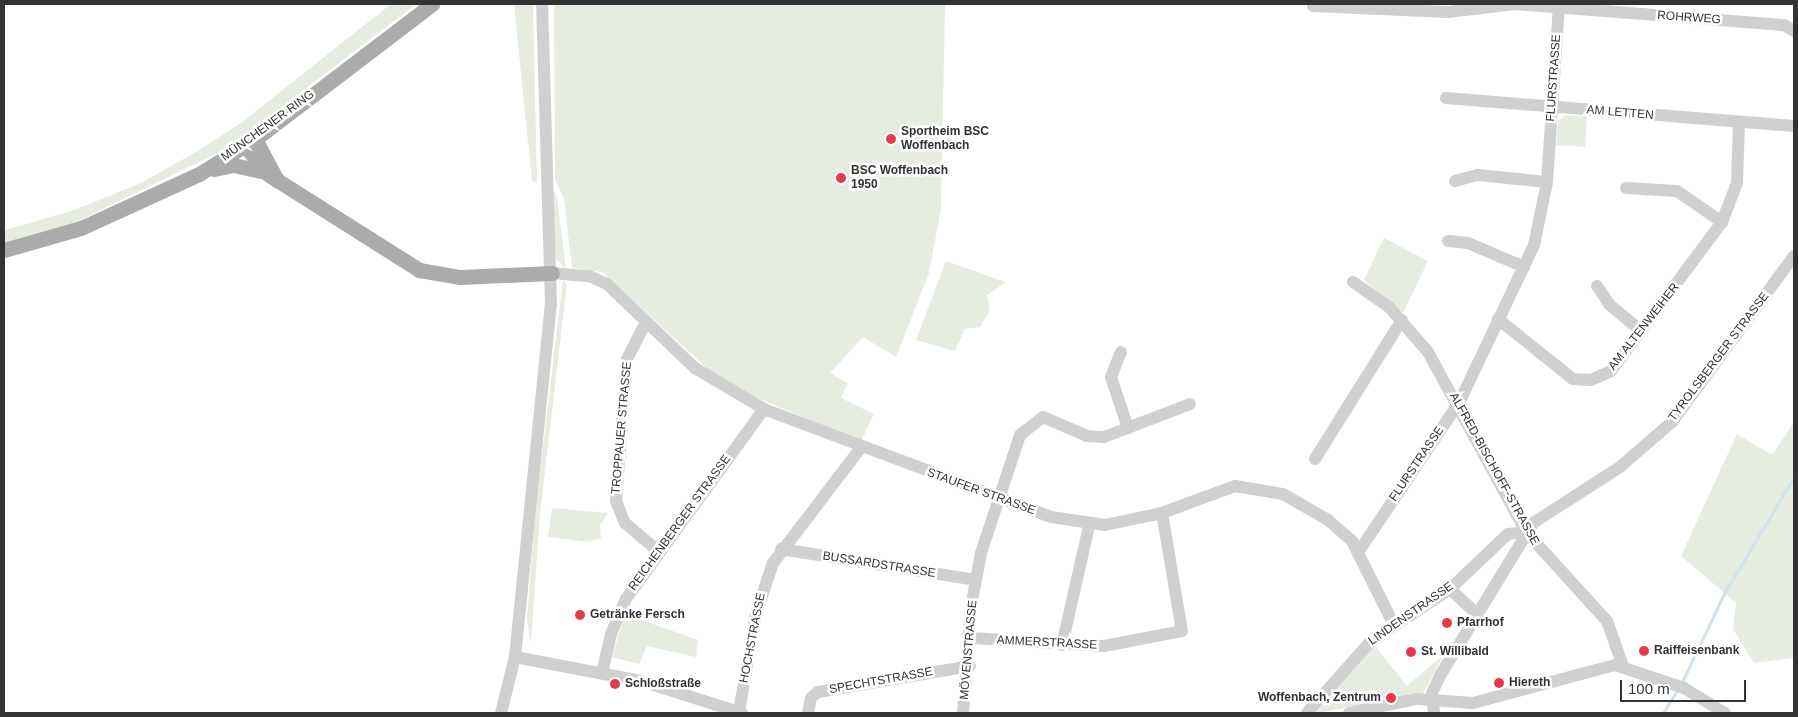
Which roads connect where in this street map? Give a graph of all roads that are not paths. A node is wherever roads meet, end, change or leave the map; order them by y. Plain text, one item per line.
1 (432, 4) edge
2 (542, 4) edge
3 (1314, 6) dead end
4 (1558, 6) edge
5 (1794, 31) edge
6 (1446, 98) dead end
7 (1552, 106) junction
8 (1739, 122) junction
9 (1794, 126) edge
10 (250, 142) junction
11 (199, 174) junction
12 (271, 176) junction
13 (1455, 181) dead end
14 (1547, 182) junction
15 (1626, 188) dead end
16 (1722, 222) junction
17 (1448, 241) dead end
18 (4, 250) edge
19 (1794, 256) edge
20 (1524, 267) junction
21 (552, 273) junction
22 (1353, 282) dead end
23 (1598, 286) dead end
24 (1402, 320) junction
25 (1498, 320) junction
26 (646, 322) junction
27 (1641, 331) junction
28 (1121, 352) dead end
29 (1459, 403) junction
30 (1190, 404) dead end
31 (764, 409) junction
32 (1128, 428) junction
33 (862, 446) junction
34 (1315, 460) dead end
35 (997, 499) junction
36 (1162, 513) junction
37 (1089, 526) junction
38 (1526, 532) junction
39 (781, 549) junction
40 (658, 551) junction
41 (1359, 551) junction
42 (976, 580) junction
43 (1450, 589) junction
44 (1476, 612) junction
45 (1394, 625) junction
46 (971, 638) junction
47 (1062, 646) junction
48 (515, 657) junction
49 (970, 666) junction
50 (1623, 666) junction
51 (602, 673) junction
52 (1431, 699) junction
53 (501, 713) edge
54 (741, 713) edge
55 (808, 713) edge
56 (963, 713) edge
57 (1307, 713) edge
58 (1348, 713) edge
59 (1434, 713) edge
60 (1724, 713) edge

1 - 10 main road, MÜNCHENER RING
2 - 21 street
3 - 4 street, ROHRWEG
4 - 5 street, ROHRWEG
4 - 7 street, FLURSTRASSE
6 - 7 street, AM LETTEN
7 - 8 street, AM LETTEN
7 - 14 street, FLURSTRASSE
8 - 9 street, AM LETTEN
8 - 16 street, AM ALTENWEIHER
10 - 11 main road, MÜNCHENER RING
10 - 12 main road
11 - 12 main road
11 - 18 main road, MÜNCHENER RING
12 - 21 main road
13 - 14 street
14 - 20 street, FLURSTRASSE
15 - 16 street
16 - 27 street, AM ALTENWEIHER
17 - 20 street
19 - 38 street, TYROLSBERGER STRASSE
20 - 25 street, FLURSTRASSE
21 - 26 street, STAUFER STRASSE
21 - 48 street
22 - 24 street, ALFRED-BISCHOFF-STRASSE
23 - 27 street
24 - 29 street, ALFRED-BISCHOFF-STRASSE
24 - 34 street
25 - 27 street, AM ALTENWEIHER
25 - 29 street, FLURSTRASSE
26 - 31 street, STAUFER STRASSE
26 - 40 street, TROPPAUER STRASSE
28 - 32 street
29 - 38 street, ALFRED-BISCHOFF-STRASSE
29 - 41 street, FLURSTRASSE
30 - 32 street
31 - 33 street, STAUFER STRASSE
31 - 40 street, REICHENBERGER STRASSE
32 - 35 street, MÖVENSTRASSE
33 - 35 street, STAUFER STRASSE
33 - 39 street, HOCHSTRASSE
35 - 37 street, STAUFER STRASSE
35 - 42 street, MÖVENSTRASSE
36 - 37 street, STAUFER STRASSE
36 - 41 street, STAUFER STRASSE
36 - 47 street, AMMERSTRASSE
37 - 47 street
38 - 43 street, LINDENSTRASSE
38 - 44 street, TYROLSBERGER STRASSE
38 - 50 street, ALFRED-BISCHOFF-STRASSE
39 - 42 street, BUSSARDSTRASSE
39 - 54 street, HOCHSTRASSE
40 - 51 street, REICHENBERGER STRASSE
41 - 45 street, STAUFER STRASSE
42 - 46 street, MÖVENSTRASSE
43 - 44 street
43 - 45 street, LINDENSTRASSE
44 - 52 street, TYROLSBERGER STRASSE
45 - 57 street, LINDENSTRASSE
46 - 47 street, AMMERSTRASSE
46 - 49 street, MÖVENSTRASSE
48 - 51 street
48 - 53 street
49 - 55 street, SPECHTSTRASSE
49 - 56 street, MÖVENSTRASSE
50 - 52 street
50 - 60 street
51 - 54 street
52 - 58 street
52 - 59 street

